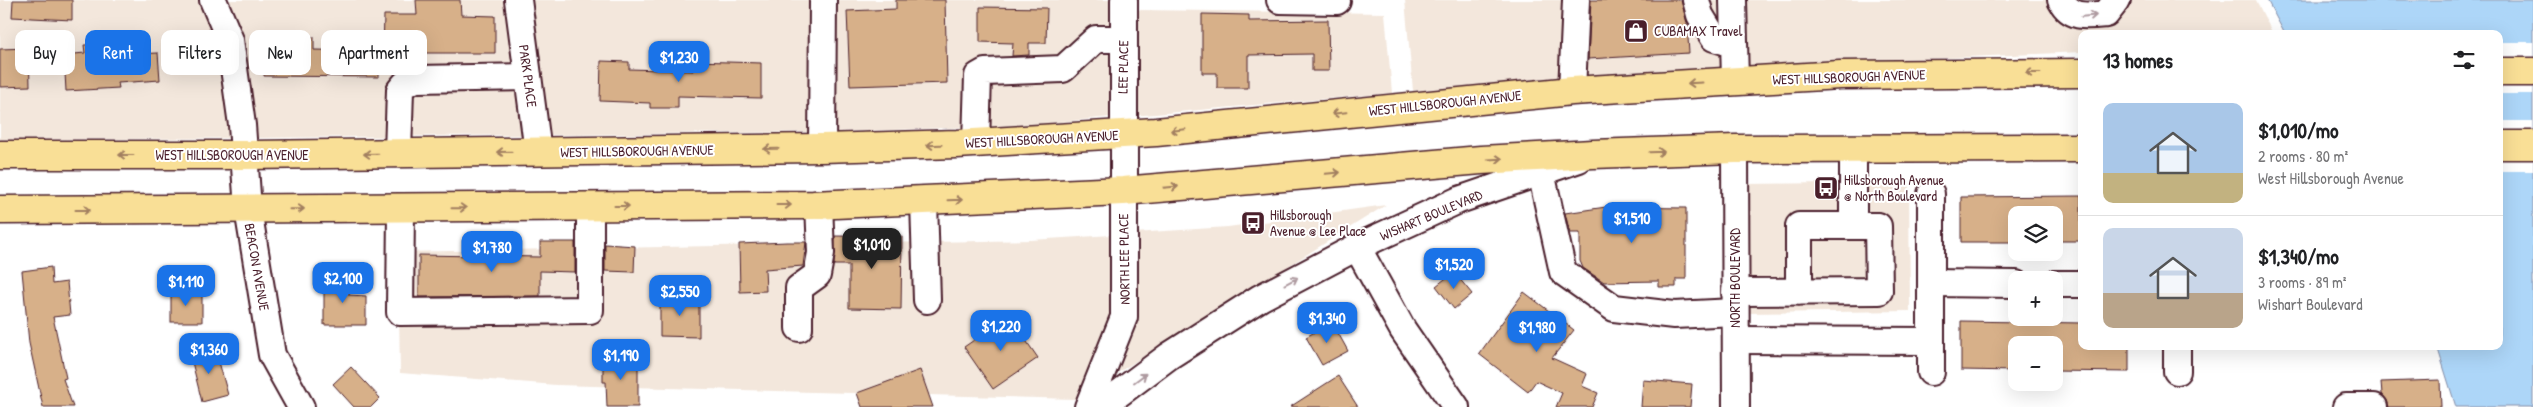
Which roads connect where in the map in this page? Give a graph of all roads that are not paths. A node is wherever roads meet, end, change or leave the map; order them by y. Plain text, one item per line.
1 (212, 0) edge
2 (518, 0) edge
3 (823, 0) edge
4 (1124, 0) edge
5 (1280, 0) edge
6 (1576, 0) edge
7 (1696, 0) edge
8 (1733, 0) edge
9 (2061, 0) edge
10 (2117, 0) edge
11 (1337, 1) edge
12 (1124, 39) junction
13 (1734, 44) junction
14 (2503, 72) edge
15 (2533, 72) edge
16 (2078, 73) edge
17 (528, 77) junction
18 (1735, 81) junction
19 (1572, 91) junction
20 (1122, 134) junction
21 (976, 143) junction
22 (2503, 145) edge
23 (2533, 145) edge
24 (822, 148) junction
25 (2078, 148) edge
26 (1853, 149) junction
27 (1735, 150) junction
28 (538, 152) junction
29 (398, 153) junction
30 (1594, 154) junction
31 (0, 155) edge
32 (245, 155) junction
33 (1541, 172) junction
34 (1123, 191) junction
35 (1931, 194) dead end
36 (924, 201) junction
37 (819, 204) junction
38 (590, 206) junction
39 (401, 208) junction
40 (0, 210) edge
41 (248, 210) junction
42 (1853, 226) junction
43 (1357, 247) junction
44 (1931, 283) junction
45 (2008, 284) edge
46 (2063, 284) edge
47 (2078, 284) edge
48 (1799, 292) junction
49 (927, 300) dead end
50 (1735, 302) junction
51 (799, 328) dead end
52 (1736, 340) junction
53 (1931, 341) junction
54 (1931, 372) dead end
55 (301, 407) edge
56 (1088, 407) edge
57 (1100, 407) edge
58 (1456, 407) edge
59 (1736, 407) edge
60 (2346, 407) edge
61 (2374, 407) edge

1 - 32 street, BEACON AVENUE
2 - 17 street, PARK PLACE
3 - 24 street
4 - 12 street, LEE PLACE
5 - 11 street
6 - 19 street
7 - 13 street
8 - 13 street
9 -> 10 street
12 - 20 street, LEE PLACE
12 - 21 street
13 - 18 street
14 - 15 main road
16 -> 18 main road, WEST HILLSBOROUGH AVENUE
17 - 28 street, PARK PLACE
17 - 29 street
18 -> 19 main road, WEST HILLSBOROUGH AVENUE
19 -> 20 main road, WEST HILLSBOROUGH AVENUE
20 - 21 main road, WEST HILLSBOROUGH AVENUE
20 - 34 street, NORTH LEE PLACE
21 -> 24 main road, WEST HILLSBOROUGH AVENUE
22 - 23 main road
24 -> 28 main road, WEST HILLSBOROUGH AVENUE
25 - 26 main road
26 - 27 main road
26 - 42 street
30 -> 27 main road
27 - 50 street, NORTH BOULEVARD
28 -> 29 main road, WEST HILLSBOROUGH AVENUE
29 -> 32 main road, WEST HILLSBOROUGH AVENUE
30 - 33 street, WISHART BOULEVARD
34 -> 30 main road
32 -> 31 main road, WEST HILLSBOROUGH AVENUE
32 - 41 street, BEACON AVENUE
33 - 43 street, WISHART BOULEVARD
33 - 50 street
36 -> 34 main road
34 - 56 street, NORTH LEE PLACE
35 - 44 street
36 - 37 main road
36 - 49 street
38 -> 37 main road
37 - 51 street
39 -> 38 main road
38 - 39 street
41 -> 39 main road
40 -> 41 main road
41 - 55 street, BEACON AVENUE
42 - 48 street
42 - 48 street
57 -> 43 street, WISHART BOULEVARD
43 - 58 street
44 - 45 street
44 - 53 street
46 - 47 street
48 - 50 street
50 - 52 street, NORTH BOULEVARD
52 - 53 street
52 - 59 street, NORTH BOULEVARD
53 - 54 street
60 - 61 street

